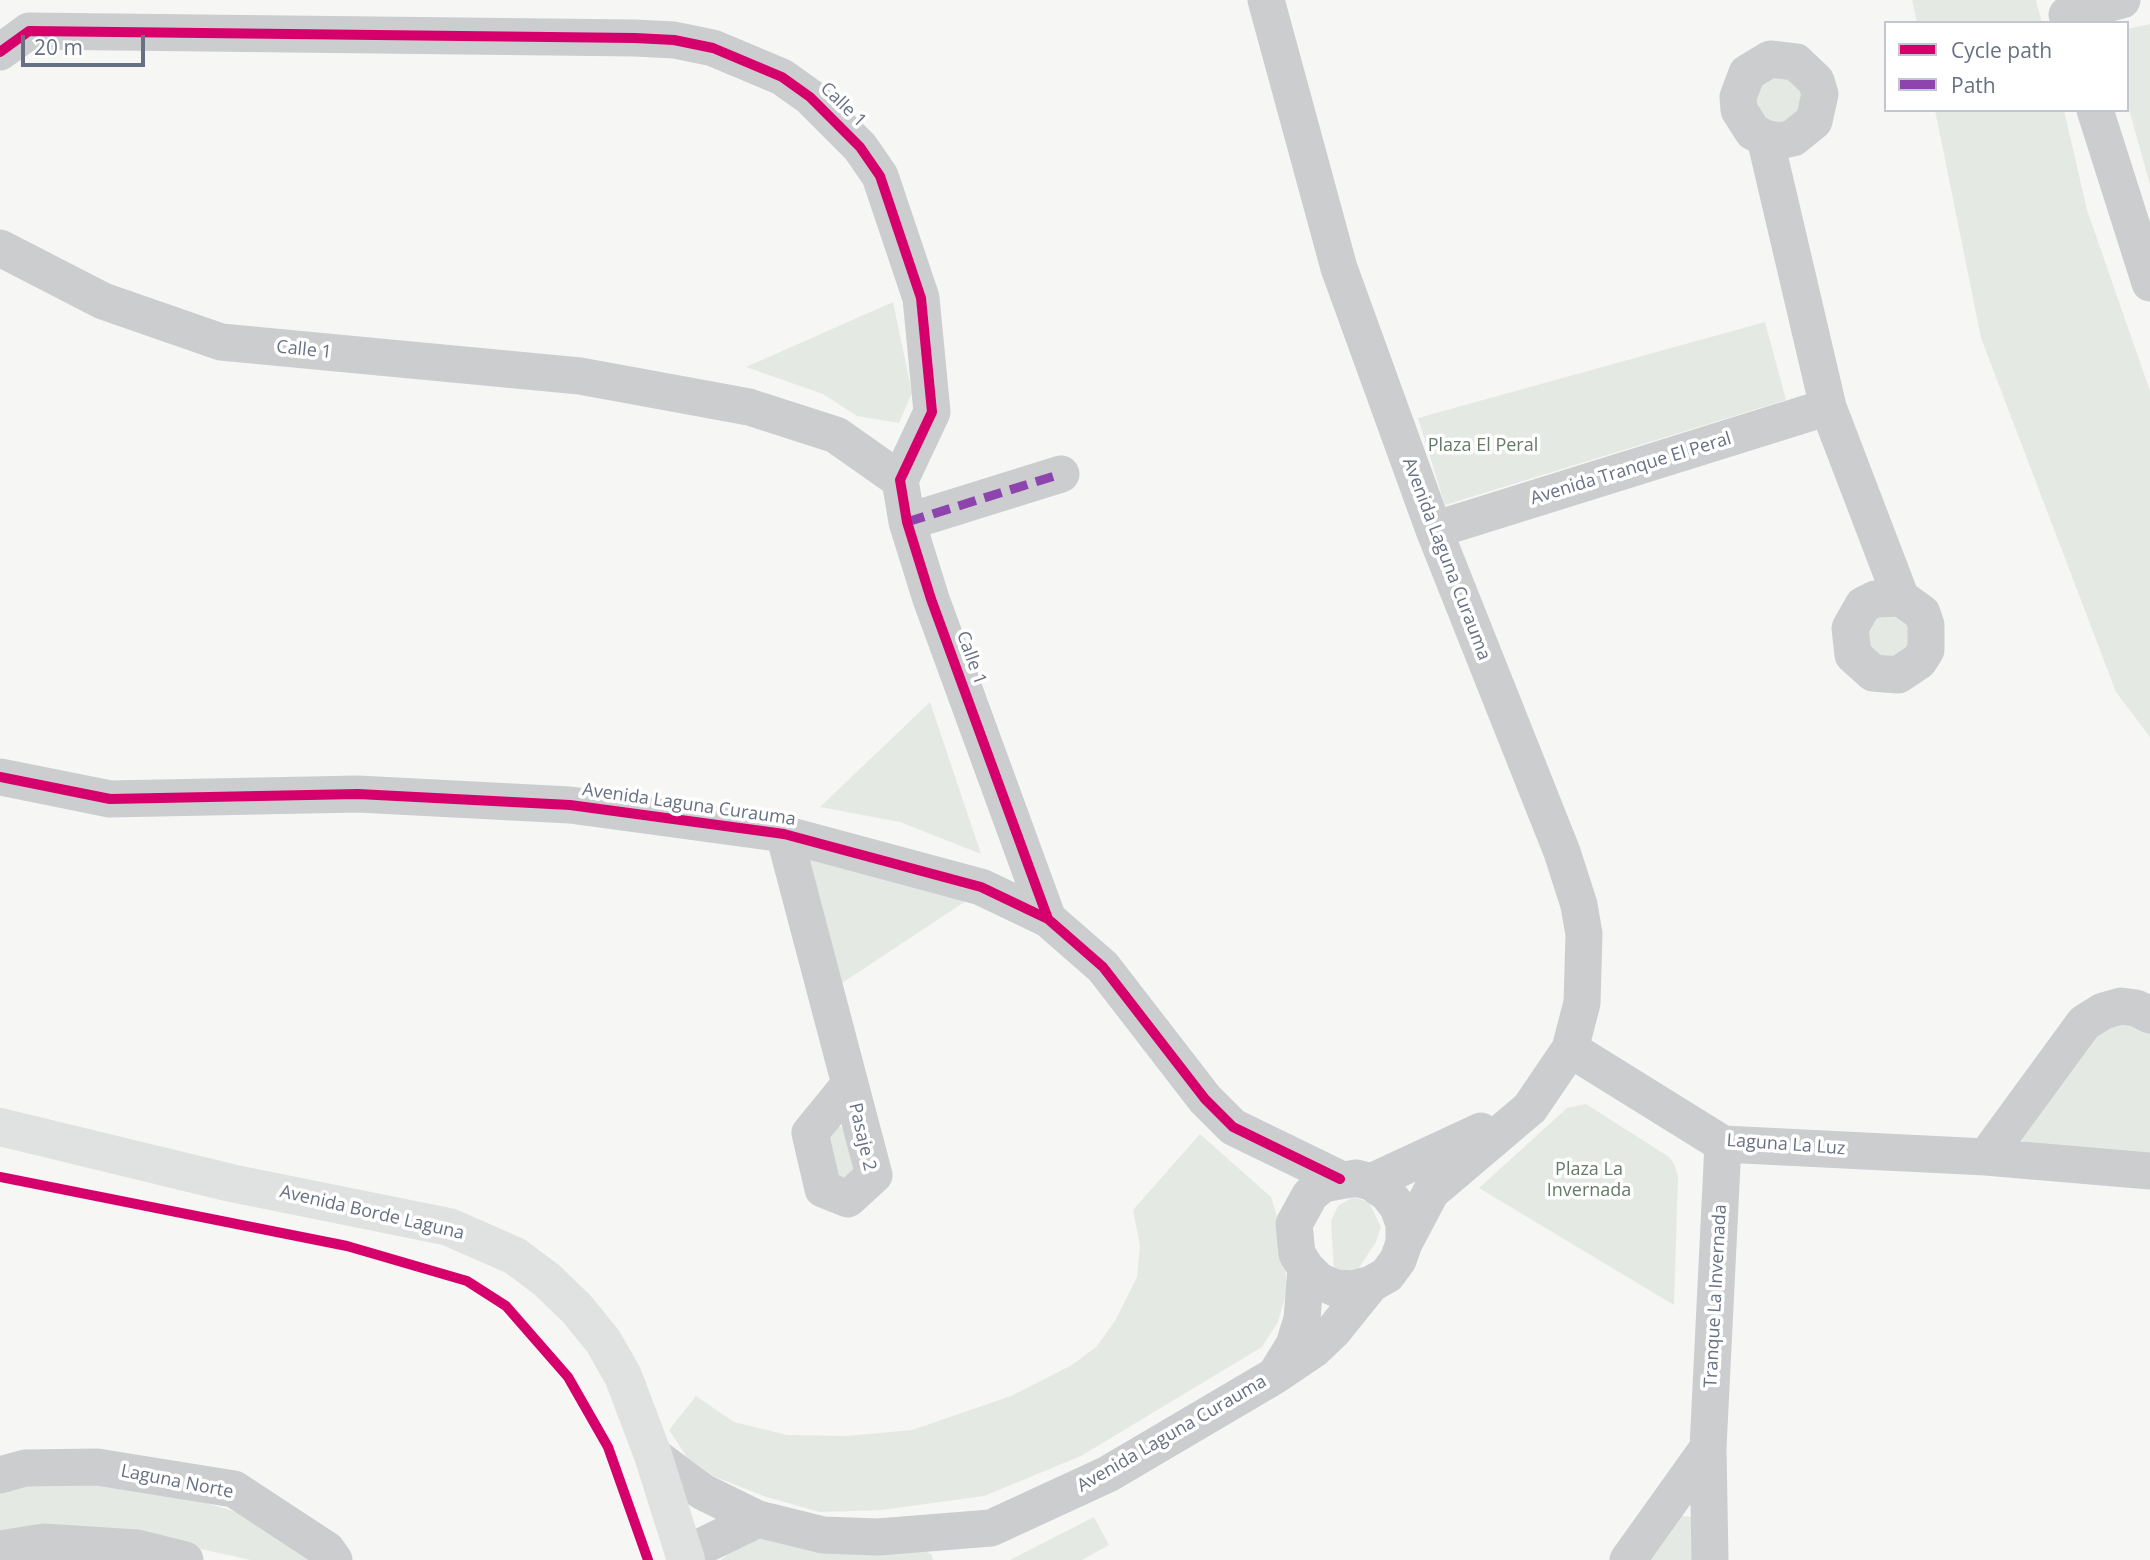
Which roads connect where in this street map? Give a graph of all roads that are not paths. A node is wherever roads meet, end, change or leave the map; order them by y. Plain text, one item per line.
1 (1266, 0) edge
2 (2122, 0) edge
3 (2067, 12) edge
4 (0, 52) edge
5 (2096, 112) edge
6 (1765, 138) dead end
7 (0, 248) edge
8 (2150, 283) edge
9 (1828, 407) junction
10 (1061, 474) dead end
11 (900, 480) junction
12 (907, 522) junction
13 (1434, 530) junction
14 (1901, 598) dead end
15 (0, 777) edge
16 (784, 834) junction
17 (1048, 919) junction
18 (2150, 1015) edge
19 (1570, 1049) junction
20 (850, 1084) dead end
21 (1530, 1108) junction
22 (0, 1127) edge
23 (1254, 1139) junction
24 (1723, 1144) junction
25 (1986, 1157) junction
26 (2150, 1171) edge
27 (1355, 1181) junction
28 (1300, 1209) junction
29 (1404, 1243) junction
30 (1306, 1268) junction
31 (1371, 1284) junction
32 (1276, 1375) junction
33 (1709, 1448) junction
34 (653, 1455) junction
35 (0, 1475) edge
36 (758, 1519) junction
37 (991, 1528) junction
38 (0, 1549) edge
39 (685, 1557) edge
40 (185, 1560) edge
41 (334, 1560) edge
42 (964, 1560) edge
43 (1628, 1560) edge
44 (1710, 1560) edge

1 - 13 street, Avenida Laguna Curauma
2 - 3 street
4 - 11 street, Calle 1
5 - 8 street
6 - 9 street
7 - 11 street, Calle 1
9 - 13 street, Avenida Tranque El Peral
9 - 14 street
10 - 12 street
11 - 12 street, Calle 1
12 - 17 street, Calle 1
13 - 19 street, Avenida Laguna Curauma
15 - 16 street, Avenida Laguna Curauma
16 - 17 street, Avenida Laguna Curauma
16 - 20 street, Pasaje 2
17 - 23 street, Avenida Laguna Curauma
18 - 25 street
19 - 21 street, Avenida Laguna Curauma
19 - 24 street, Laguna La Luz
21 - 27 street
21 - 29 street, Avenida Laguna Curauma
22 - 34 street, Avenida Borde Laguna
23 - 27 street, Avenida Laguna Curauma
23 - 28 street, Avenida Laguna Curauma
24 - 25 street, Laguna La Luz
24 - 33 street, Tranque La Invernada
25 - 26 street, Laguna La Luz
27 - 28 street
27 - 29 street, Avenida Laguna Curauma
28 - 30 street, Avenida Laguna Curauma
29 - 31 street, Avenida Laguna Curauma
30 - 31 street
30 - 32 street, Avenida Laguna Curauma
31 - 32 street, Avenida Laguna Curauma
32 - 37 street, Avenida Laguna Curauma
33 - 43 street
33 - 44 street, Tranque La Invernada
34 - 36 street, Avenida Laguna Curauma
34 - 39 street, Avenida Borde Laguna
35 - 41 street, Laguna Norte
36 - 37 street, Avenida Laguna Curauma
36 - 39 street
37 - 42 street, Avenida Laguna Curauma
38 - 40 street

